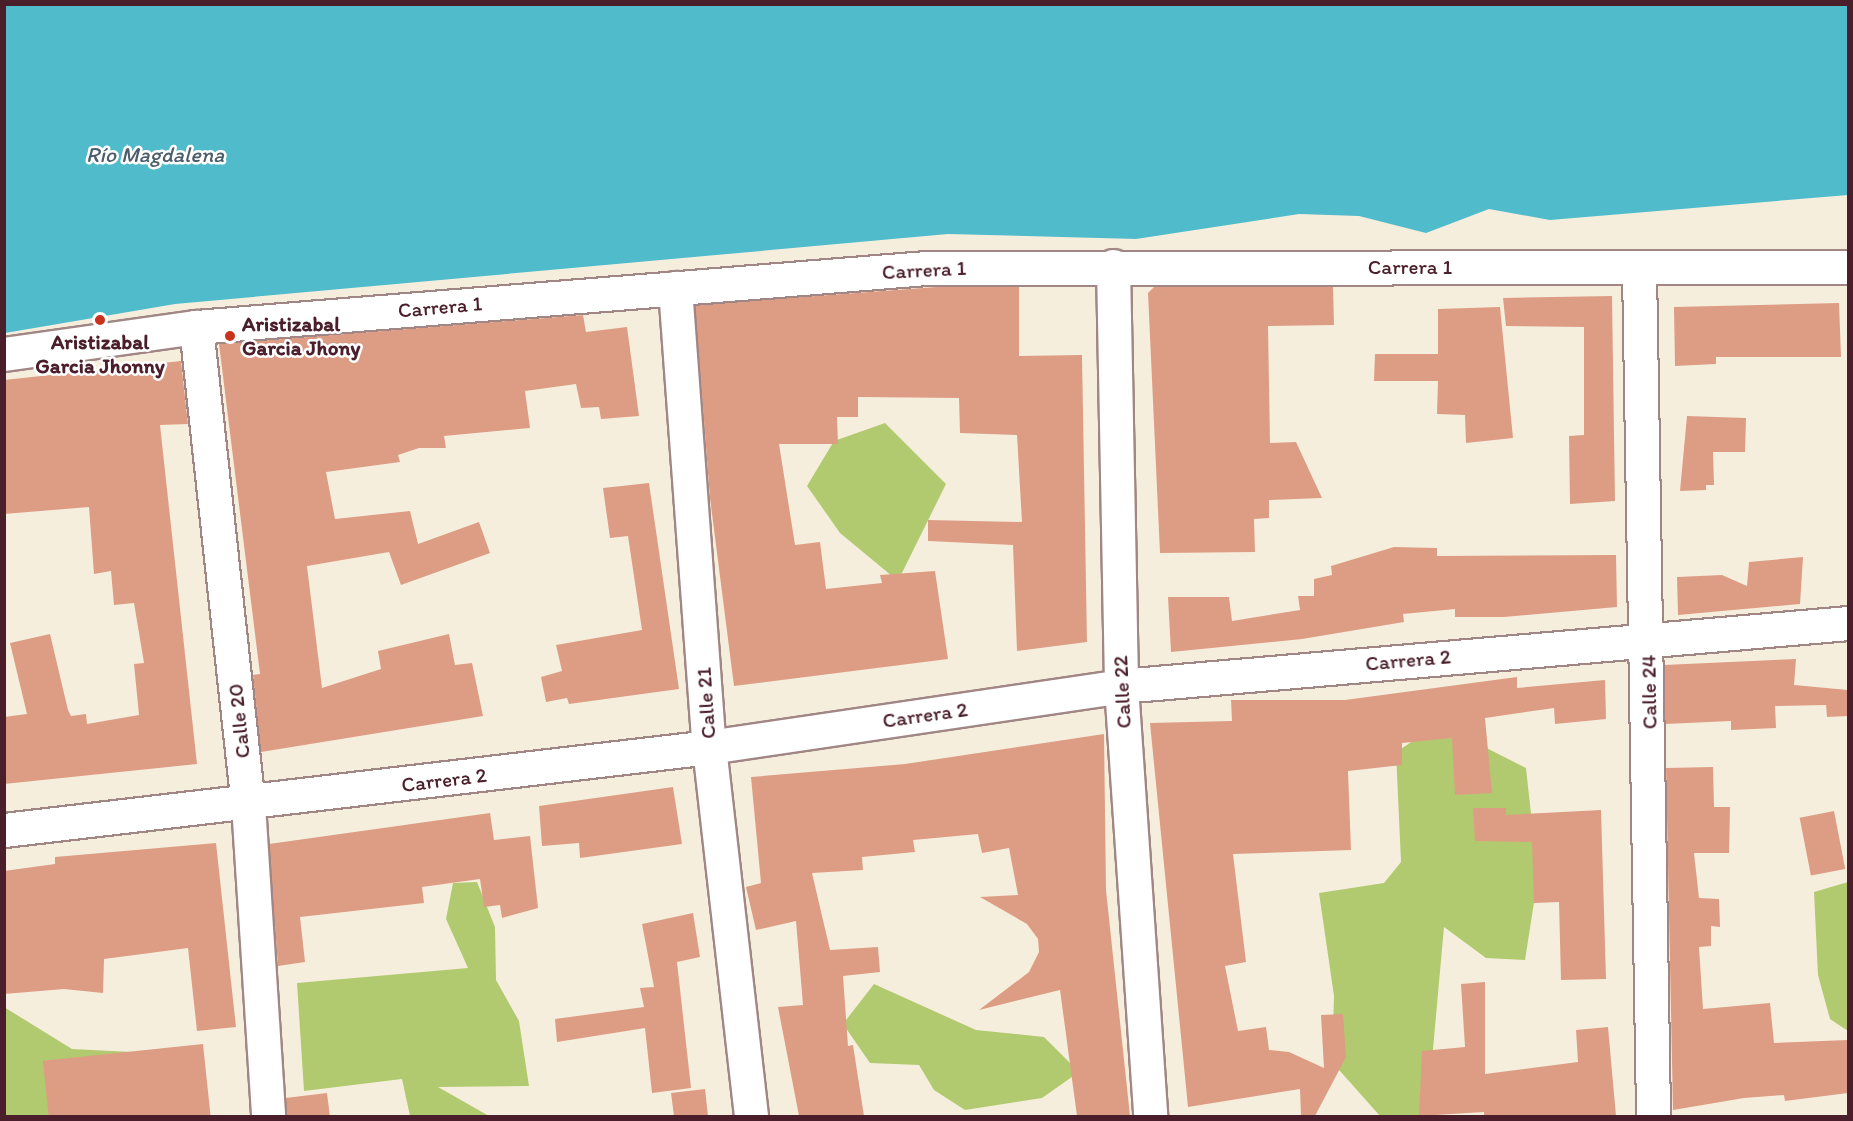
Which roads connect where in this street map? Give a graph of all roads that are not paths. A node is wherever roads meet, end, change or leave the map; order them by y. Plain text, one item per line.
1 (1113, 266) junction
2 (1848, 267) edge
3 (1639, 268) junction
4 (675, 288) junction
5 (196, 327) junction
6 (4, 354) edge
7 (1848, 623) edge
8 (1649, 639) junction
9 (1120, 686) junction
10 (709, 747) junction
11 (248, 804) junction
12 (4, 830) edge
13 (268, 1116) edge
14 (751, 1116) edge
15 (1150, 1116) edge
16 (1653, 1116) edge

1 - 3 street, Carrera 1
1 - 4 street, Carrera 1
1 - 9 street, Calle 22
2 - 3 street, Carrera 1
3 - 8 street, Calle 24
4 - 5 street, Carrera 1
4 - 10 street, Calle 21
5 - 6 street, Carrera 1
5 - 11 street, Calle 20
7 - 8 street, Carrera 2
8 - 9 street, Carrera 2
8 - 16 street, Calle 24
9 - 10 street, Carrera 2
9 - 15 street, Calle 22
10 - 11 street, Carrera 2
10 - 14 street, Calle 21
11 - 12 street, Carrera 2
11 - 13 street, Calle 20

